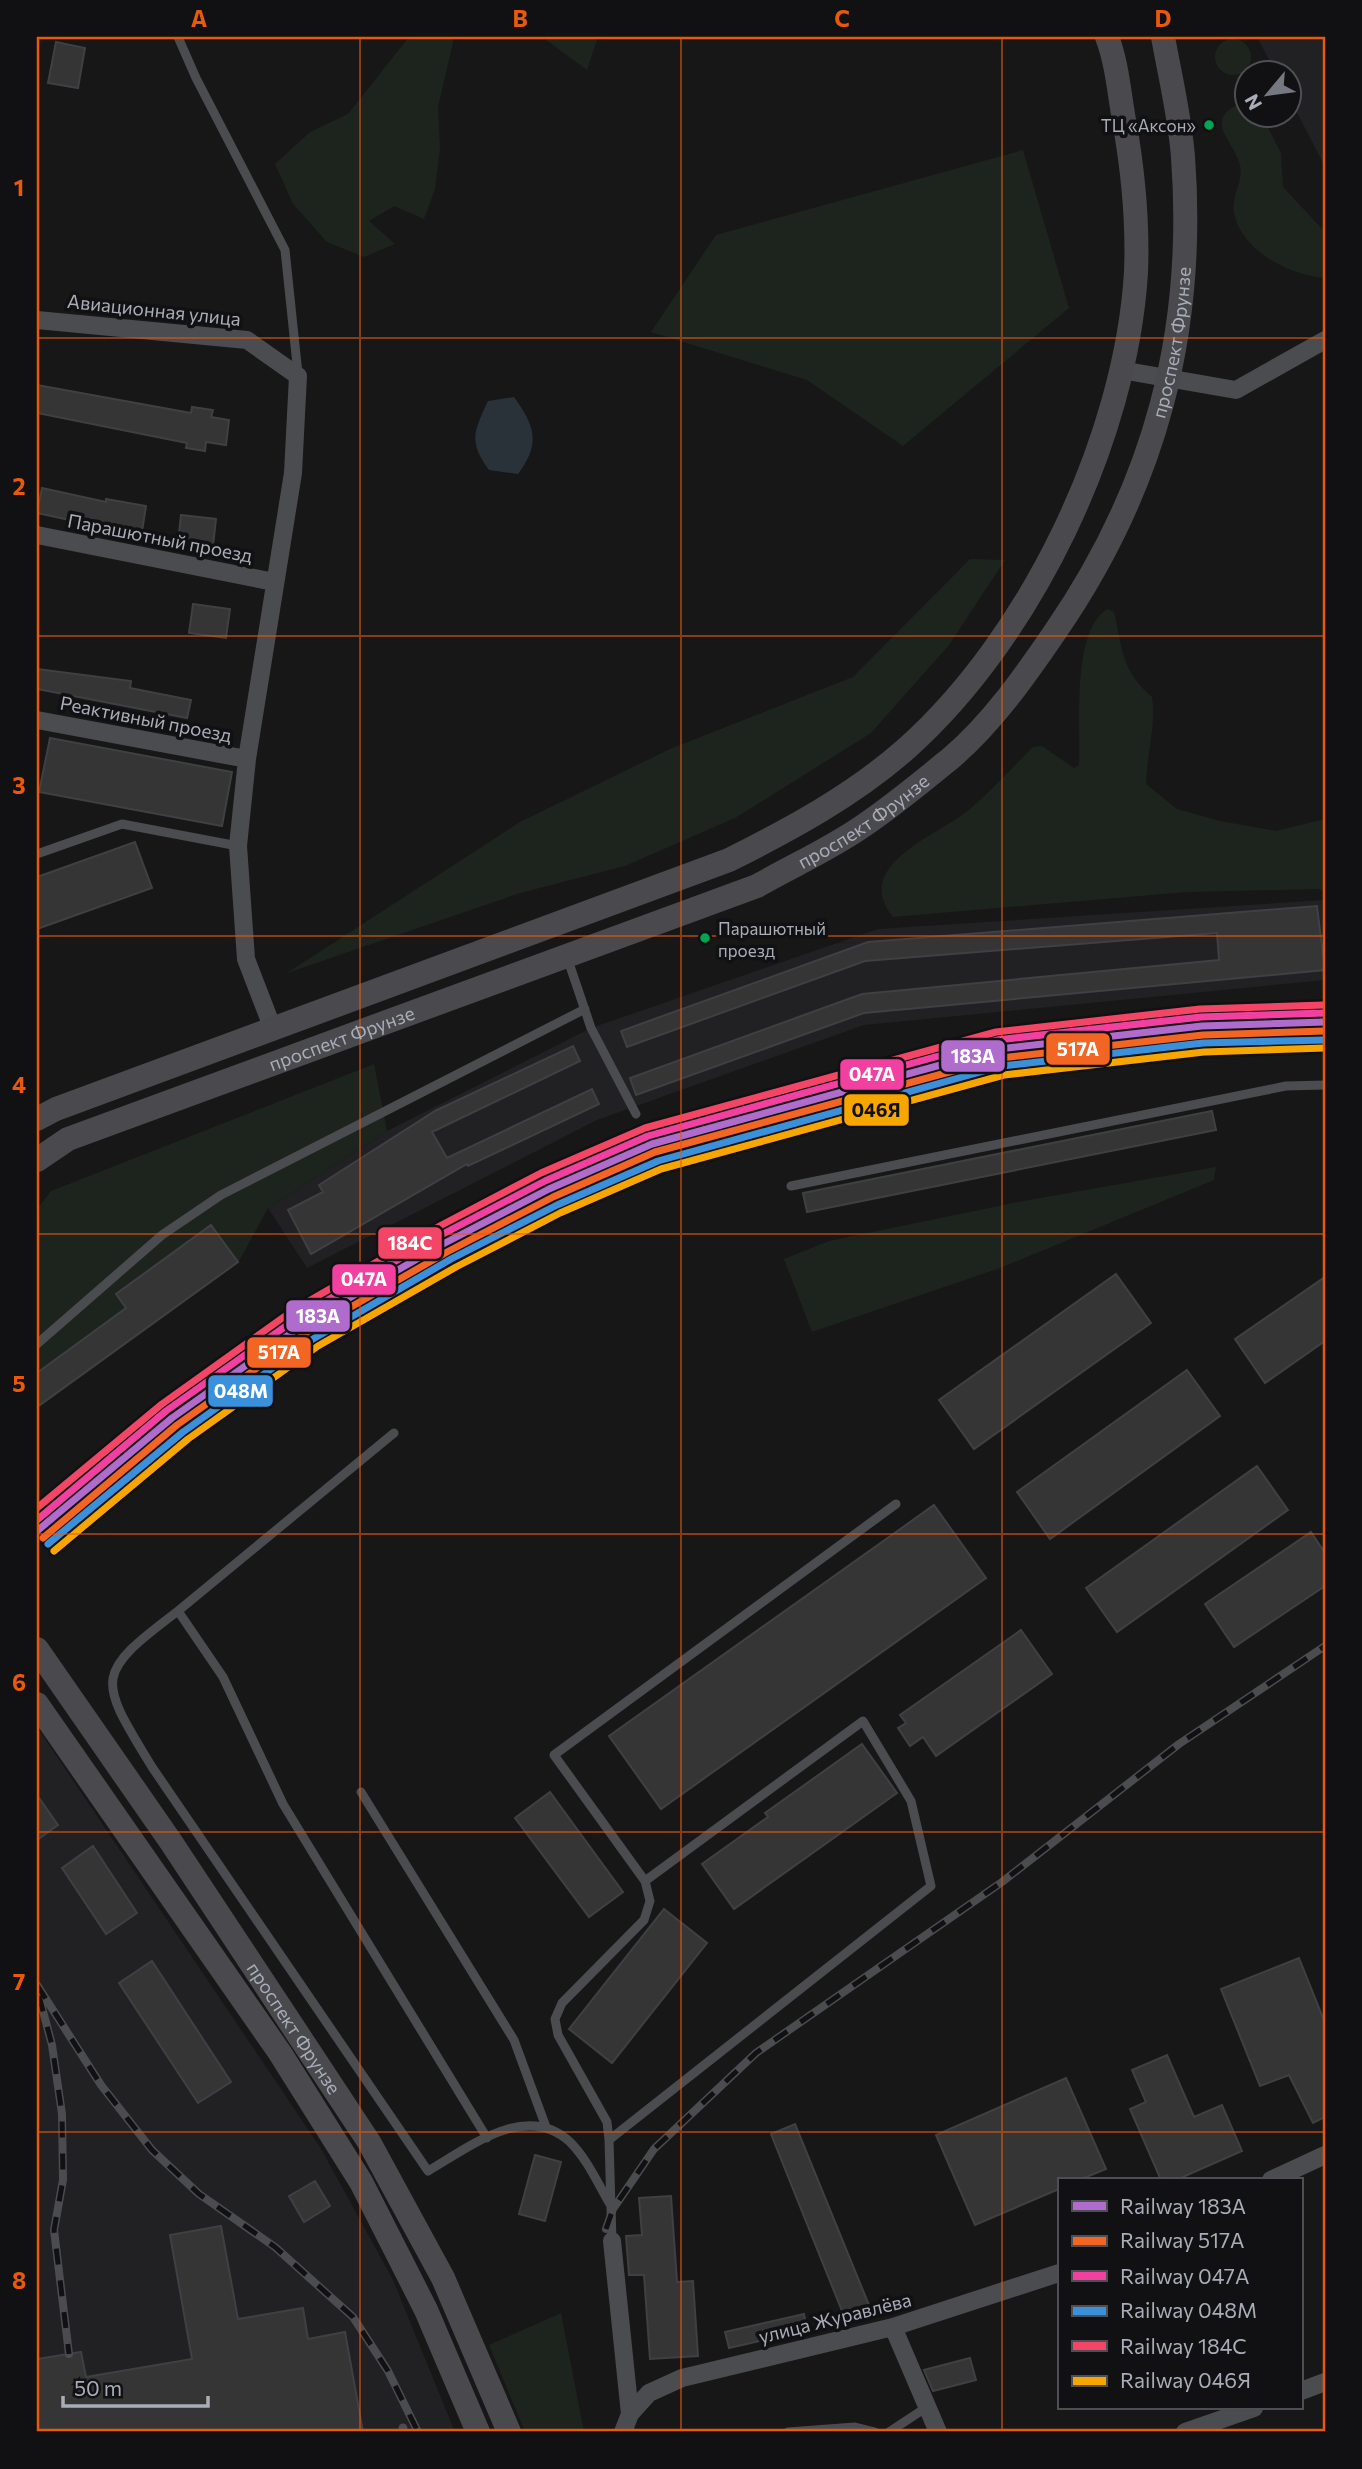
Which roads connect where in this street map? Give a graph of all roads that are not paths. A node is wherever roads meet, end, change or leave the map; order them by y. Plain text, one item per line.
1 (178, 37) edge
2 (1107, 37) edge
3 (1163, 37) edge
4 (37, 320) edge
5 (1325, 340) edge
6 (1121, 370) junction
7 (298, 376) junction
8 (1171, 377) junction
9 (37, 535) edge
10 (274, 582) junction
11 (37, 719) edge
12 (247, 759) junction
13 (238, 846) junction
14 (37, 854) edge
15 (566, 956) junction
16 (585, 1009) junction
17 (273, 1029) junction
18 (1325, 1085) edge
19 (636, 1114) dead end
20 (37, 1119) edge
21 (37, 1160) edge
22 (791, 1186) dead end
23 (37, 1344) edge
24 (394, 1433) dead end
25 (896, 1504) dead end
26 (178, 1611) junction
27 (37, 1649) edge
28 (37, 1704) edge
29 (360, 1792) dead end
30 (645, 1881) junction
31 (546, 2127) junction
32 (487, 2138) junction
33 (609, 2140) junction
34 (1325, 2155) edge
35 (1276, 2178) edge
36 (611, 2207) junction
37 (612, 2241) joint
38 (1058, 2273) edge
39 (893, 2327) junction
40 (1325, 2382) edge
41 (1302, 2391) edge
42 (927, 2407) junction
43 (1248, 2410) edge
44 (630, 2414) junction
45 (478, 2432) edge
46 (509, 2432) edge
47 (623, 2432) edge
48 (789, 2432) edge
49 (875, 2432) edge
50 (889, 2432) edge
51 (938, 2432) edge
52 (1185, 2432) edge

1 - 7 lane
2 - 6 main road, проспект Фрунзе
3 - 8 main road, проспект Фрунзе
4 - 7 street, Авиационная улица
5 - 8 street
6 - 8 street
6 - 17 main road, проспект Фрунзе
7 - 10 street
8 - 15 main road, проспект Фрунзе
9 - 10 street, Парашютный проезд
10 - 12 street
11 - 12 street, Реактивный проезд
12 - 13 street
13 - 14 lane
13 - 17 street
15 - 16 lane
15 - 21 main road, проспект Фрунзе
16 - 19 lane
16 - 23 lane
17 - 20 main road, проспект Фрунзе
18 - 22 lane
24 - 26 lane
25 - 30 lane
26 - 32 lane
26 - 32 lane
27 - 46 main road, проспект Фрунзе
28 - 45 main road, проспект Фрунзе
29 - 31 lane
30 - 33 lane
30 - 33 lane
31 - 32 lane
31 - 36 lane
33 - 36 lane
34 - 35 street
36 - 37 lane
37 - 44 street
38 - 39 street, улица Журавлёва
39 - 42 street
39 - 44 street, улица Журавлёва
40 - 41 street
42 - 50 lane
42 - 51 street
43 - 52 street
44 - 47 street
48 - 49 lane

